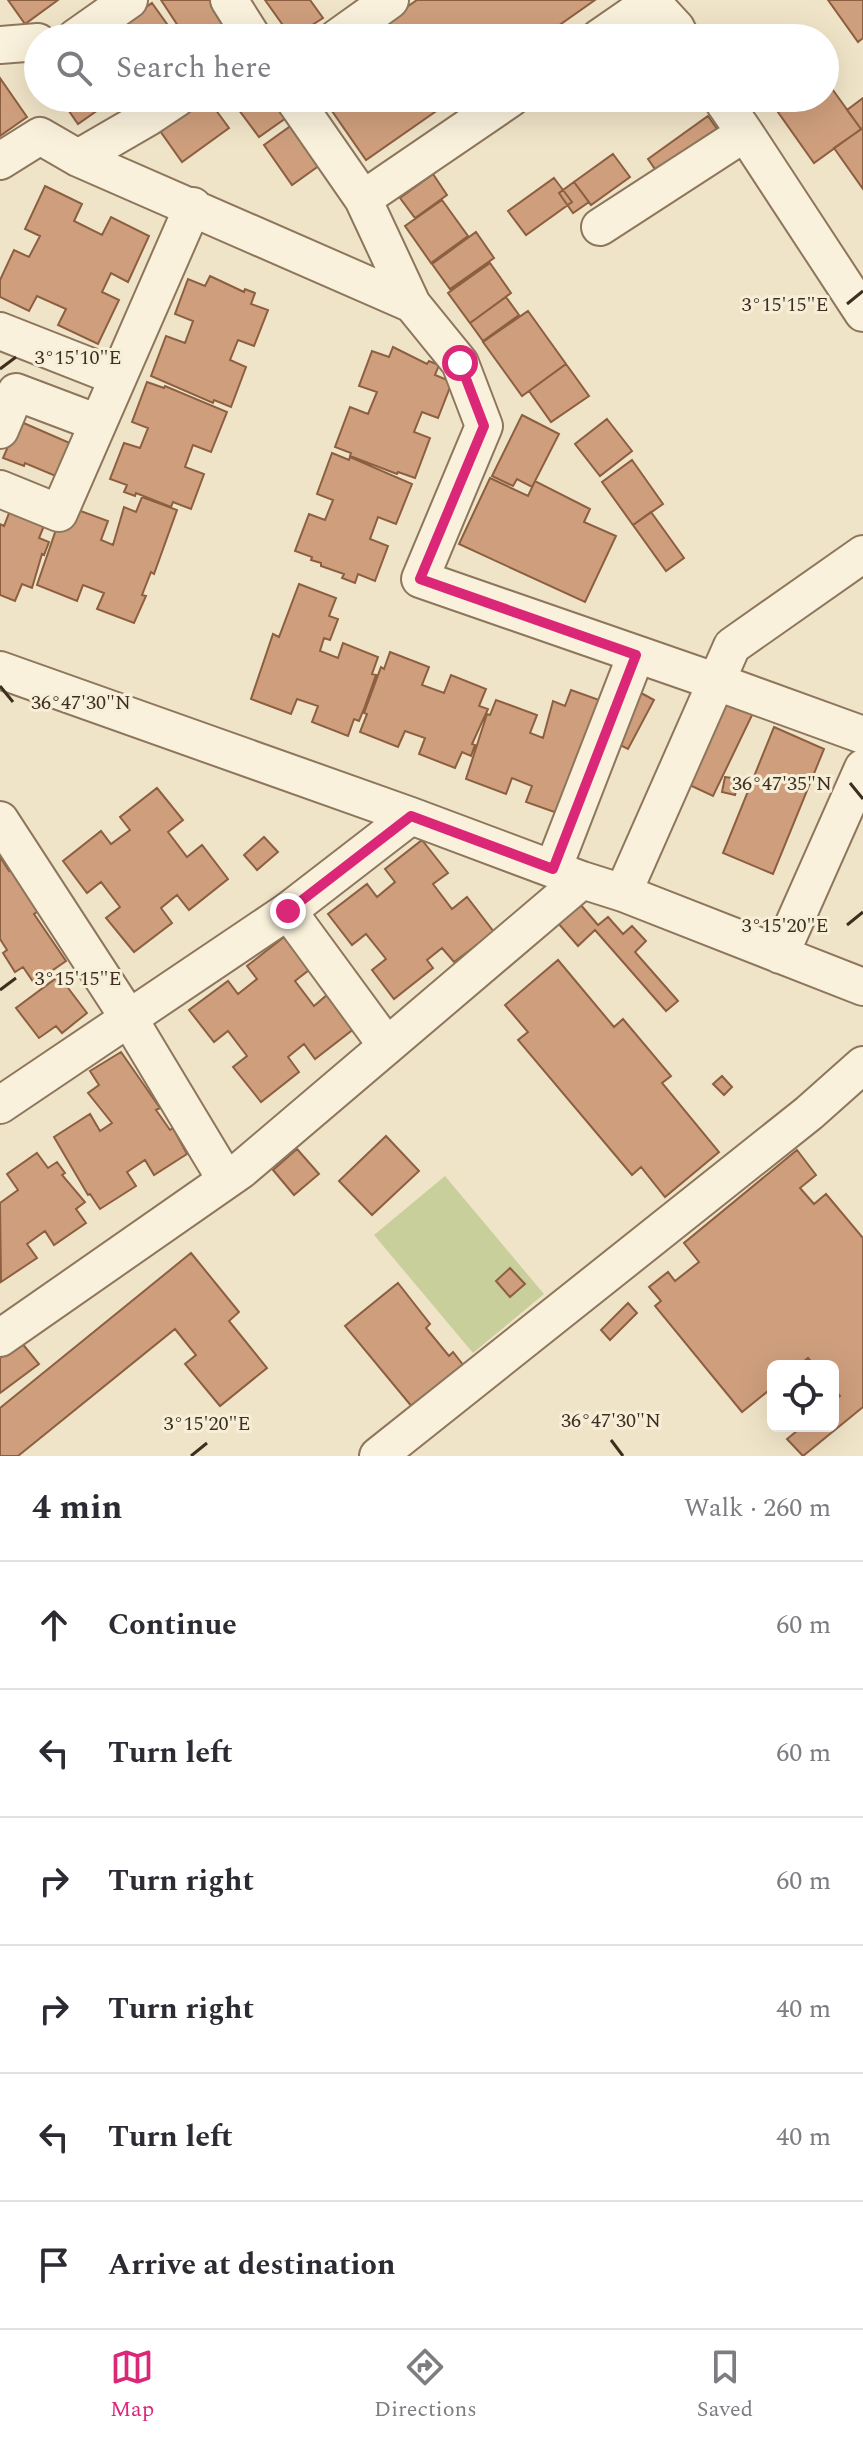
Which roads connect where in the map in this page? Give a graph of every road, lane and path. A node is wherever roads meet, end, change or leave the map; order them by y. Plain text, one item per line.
1 (129, 0) edge
2 (229, 0) edge
3 (390, 0) edge
4 (653, 1) edge
5 (95, 24) edge
6 (244, 24) edge
7 (357, 24) edge
8 (619, 24) edge
9 (673, 24) edge
10 (24, 43) edge
11 (0, 45) edge
12 (156, 112) edge
13 (303, 112) edge
14 (490, 112) edge
15 (731, 112) edge
16 (745, 133) junction
17 (78, 158) junction
18 (0, 161) edge
19 (363, 199) junction
20 (193, 206) junction
21 (600, 227) dead end
22 (412, 304) junction
23 (863, 313) edge
24 (0, 331) edge
25 (117, 377) junction
26 (98, 423) junction
27 (0, 430) edge
28 (0, 489) edge
29 (863, 554) edge
30 (636, 655) junction
31 (0, 670) edge
32 (717, 682) junction
33 (863, 735) edge
34 (863, 768) edge
35 (411, 816) junction
36 (0, 820) edge
37 (568, 875) junction
38 (623, 893) junction
39 (288, 911) junction
40 (780, 955) junction
41 (863, 987) edge
42 (128, 1017) junction
43 (387, 1046) junction
44 (863, 1065) edge
45 (1, 1104) edge
46 (226, 1180) junction
47 (0, 1338) edge
48 (378, 1456) edge

1 - 5 street
2 - 6 street
3 - 7 street
4 - 8 street
4 - 9 street
10 - 11 street
12 - 17 street
13 - 19 street
14 - 19 street
15 - 16 street
16 - 21 street
16 - 23 street
17 - 18 street
17 - 20 street
19 - 22 street
20 - 22 street
20 - 25 street
22 - 30 street
24 - 25 street
25 - 26 street
26 - 27 street
26 - 28 street
29 - 32 street
30 - 32 street
30 - 37 street
31 - 35 street
32 - 33 street
32 - 38 street
34 - 40 street
35 - 37 street
35 - 39 street
36 - 42 street
37 - 38 street
37 - 43 street
38 - 40 street
39 - 42 street
39 - 43 street
40 - 41 street
42 - 45 street
42 - 46 street
43 - 46 street
44 - 48 street
46 - 47 street

